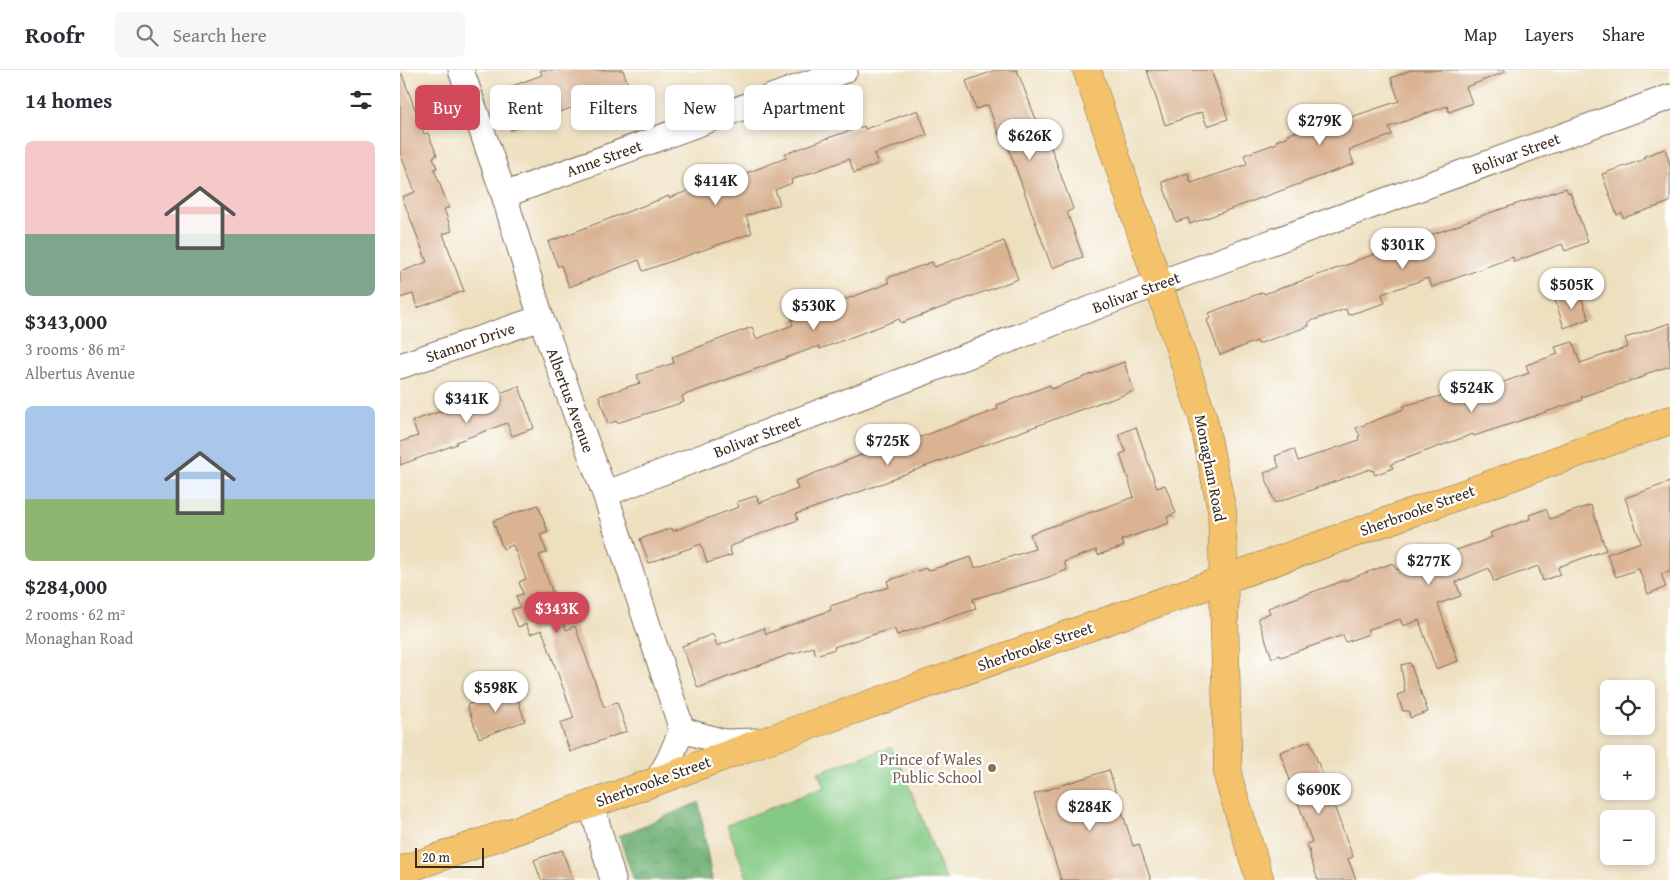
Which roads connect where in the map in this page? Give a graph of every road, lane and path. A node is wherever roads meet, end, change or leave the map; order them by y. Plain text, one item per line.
1 (461, 70) edge
2 (845, 70) edge
3 (1087, 70) edge
4 (801, 78) edge
5 (1670, 97) edge
6 (504, 195) junction
7 (1159, 285) junction
8 (541, 318) junction
9 (400, 366) edge
10 (1670, 420) edge
11 (605, 494) junction
12 (1224, 580) junction
13 (682, 730) junction
14 (765, 740) junction
15 (657, 781) junction
16 (591, 804) junction
17 (400, 871) edge
18 (613, 880) edge
19 (1260, 880) edge

1 - 6 street, Albertus Avenue
2 - 4 street, Anne Street
3 - 7 main road, Monaghan Road
4 - 6 street, Anne Street
5 - 7 street, Bolivar Street
6 - 8 street, Albertus Avenue
7 - 11 street, Bolivar Street
7 - 12 main road, Monaghan Road
8 - 9 street, Stannor Drive
8 - 11 street, Albertus Avenue
10 - 12 main road, Sherbrooke Street
11 - 13 street, Albertus Avenue
12 - 14 main road, Sherbrooke Street
12 - 19 main road, Monaghan Road
13 - 14 street
13 - 15 street
14 - 15 main road, Sherbrooke Street
15 - 16 main road, Sherbrooke Street
16 - 17 main road, Sherbrooke Street
16 - 18 street

